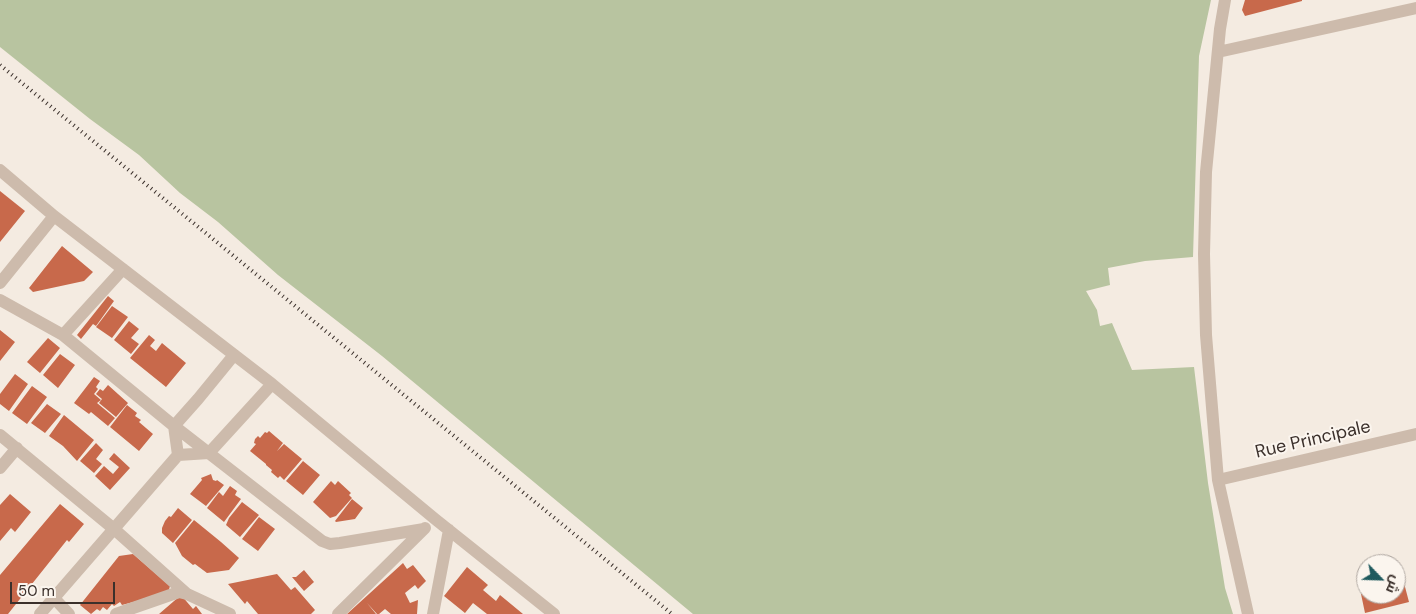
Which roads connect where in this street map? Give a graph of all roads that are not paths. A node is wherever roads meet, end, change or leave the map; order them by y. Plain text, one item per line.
1 (1224, 0) edge
2 (1416, 8) edge
3 (1218, 52) junction
4 (0, 170) edge
5 (54, 216) junction
6 (123, 269) junction
7 (0, 283) edge
8 (0, 300) edge
9 (63, 335) junction
10 (234, 355) junction
11 (272, 384) junction
12 (174, 426) junction
13 (1416, 434) edge
14 (0, 435) edge
15 (17, 448) junction
16 (209, 453) junction
17 (178, 455) junction
18 (0, 468) edge
19 (1218, 480) junction
20 (435, 519) junction
21 (114, 529) junction
22 (424, 529) junction
23 (449, 530) junction
24 (187, 594) junction
25 (54, 598) junction
26 (40, 614) edge
27 (69, 614) edge
28 (116, 614) edge
29 (230, 614) edge
30 (338, 614) edge
31 (433, 614) edge
32 (554, 614) edge
33 (1248, 614) edge

1 - 3 street
2 - 3 street
3 - 19 street
4 - 5 street
5 - 6 street
5 - 7 street
6 - 9 street
6 - 10 street
8 - 9 street
9 - 12 street
10 - 11 street
10 - 12 street
11 - 16 street
11 - 20 street
12 - 16 street
12 - 17 street
13 - 19 street, Rue Principale
14 - 15 street
15 - 18 street
15 - 21 street
16 - 17 street
16 - 22 street
17 - 21 street
19 - 33 street
20 - 22 street
20 - 23 street
21 - 24 street
21 - 25 street
22 - 30 street
23 - 31 street
23 - 32 street
24 - 28 street
24 - 29 street
25 - 26 street
25 - 27 street

